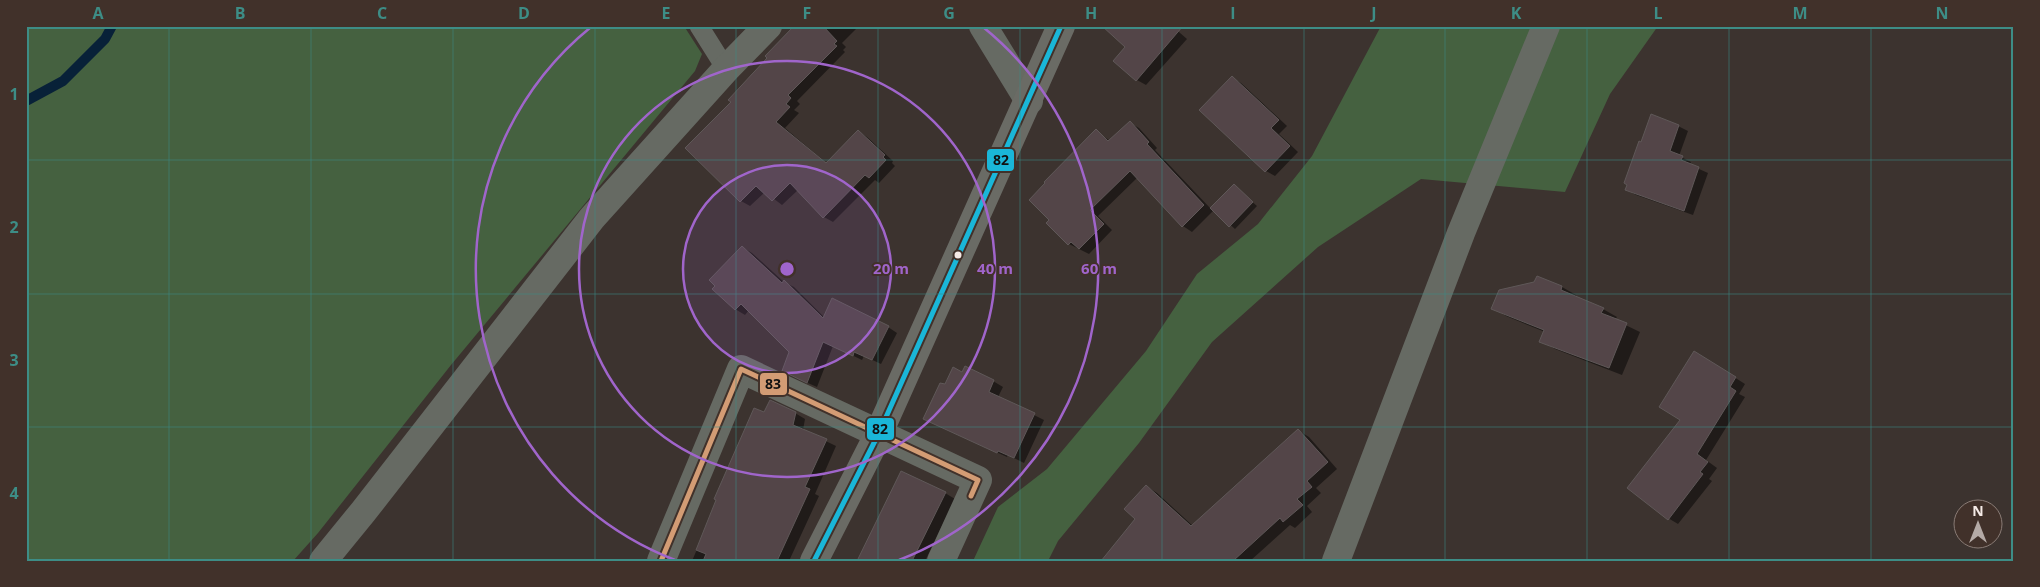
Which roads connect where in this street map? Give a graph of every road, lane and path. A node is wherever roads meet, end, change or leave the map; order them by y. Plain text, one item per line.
1 (699, 26) edge
2 (768, 26) edge
3 (983, 26) edge
4 (1061, 26) edge
5 (1546, 26) edge
6 (726, 69) junction
7 (1029, 101) junction
8 (878, 435) junction
9 (323, 561) edge
10 (661, 561) edge
11 (814, 561) edge
12 (941, 561) edge
13 (1336, 561) edge

1 - 6 lane
2 - 6 street
3 - 7 street
4 - 7 main road
5 - 13 street
6 - 9 street
7 - 8 main road
8 - 10 street
8 - 11 main road
8 - 12 street

